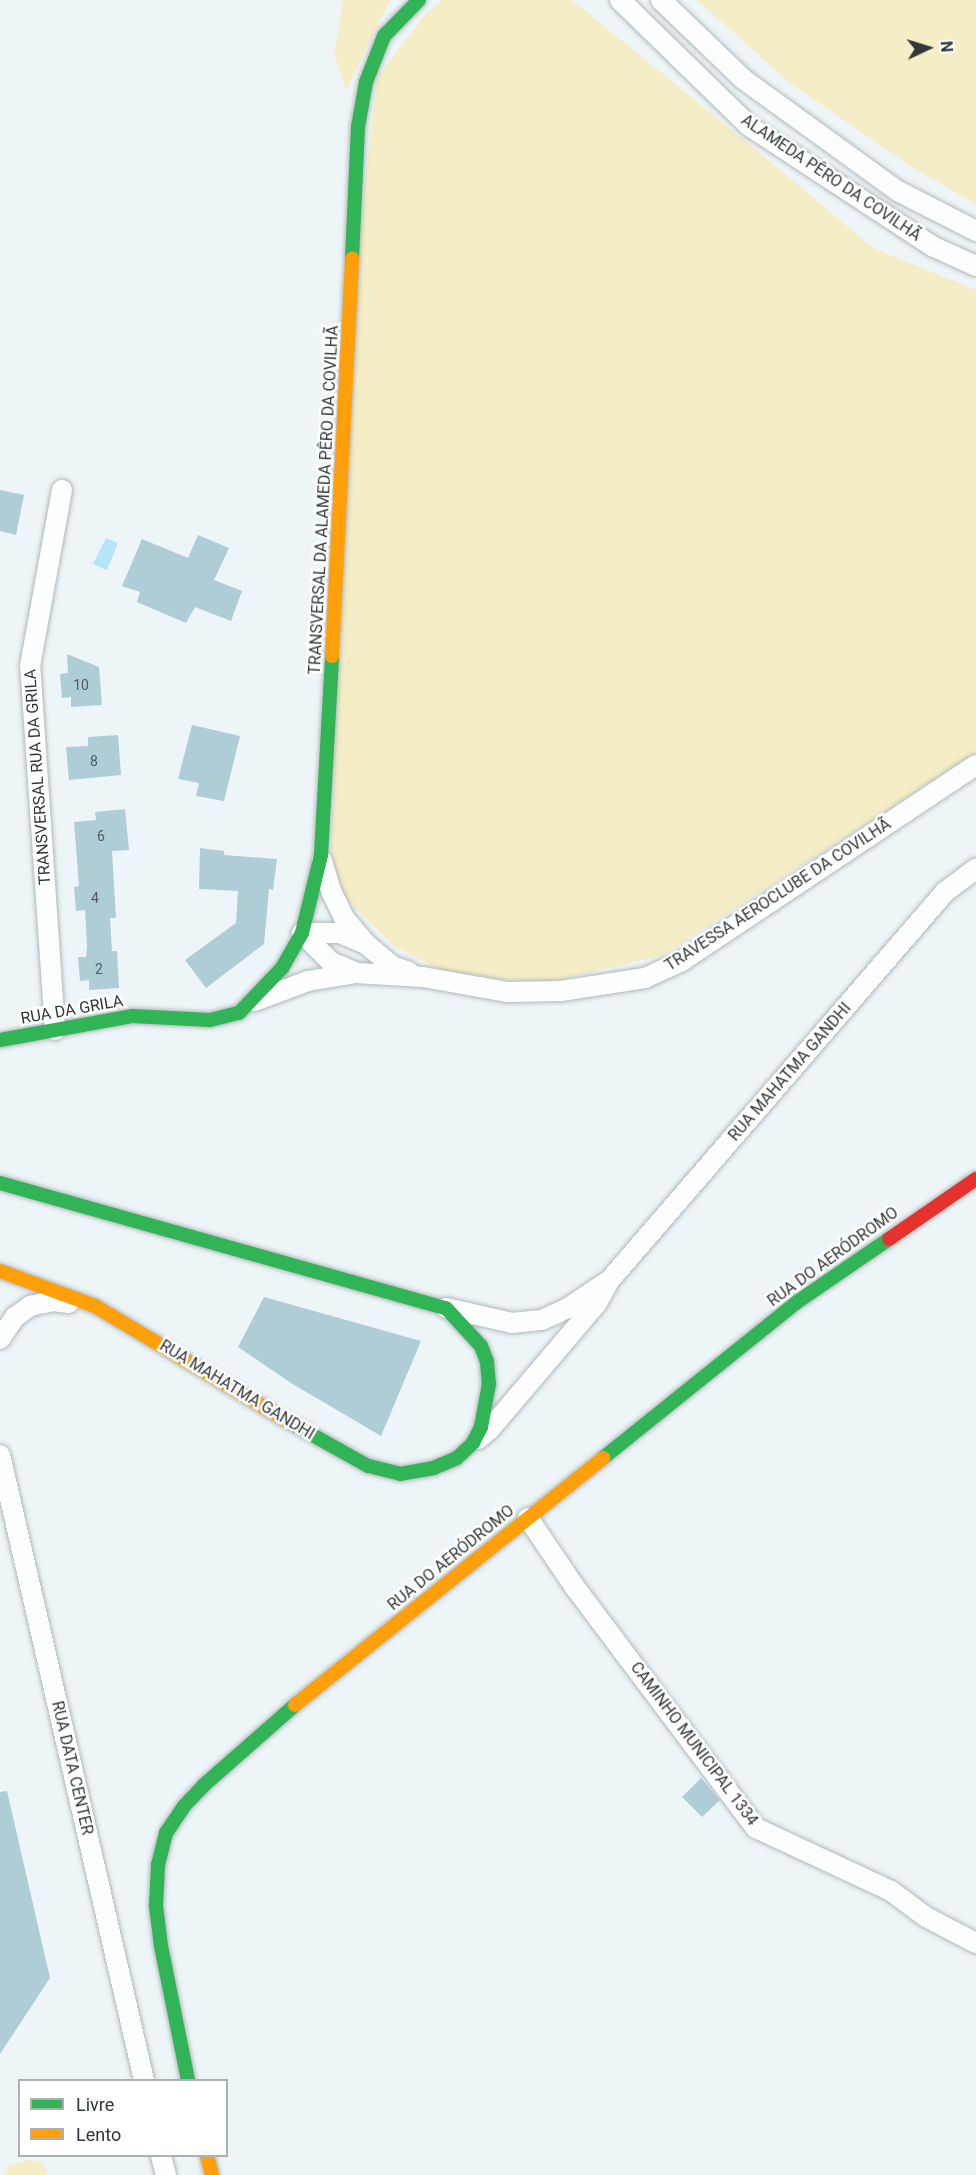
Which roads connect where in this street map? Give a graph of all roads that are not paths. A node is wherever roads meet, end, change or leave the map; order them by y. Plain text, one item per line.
1 (419, 0) edge
2 (620, 0) edge
3 (661, 0) edge
4 (976, 231) edge
5 (976, 266) edge
6 (62, 490) dead end
7 (976, 765) edge
8 (321, 855) junction
9 (976, 868) edge
10 (302, 933) junction
11 (366, 944) junction
12 (356, 973) junction
13 (423, 976) junction
14 (253, 1002) junction
15 (55, 1030) junction
16 (0, 1040) edge
17 (976, 1179) edge
18 (0, 1183) edge
19 (0, 1271) edge
20 (609, 1281) junction
21 (95, 1306) junction
22 (446, 1308) junction
23 (0, 1338) edge
24 (473, 1443) junction
25 (0, 1455) edge
26 (528, 1518) junction
27 (976, 1942) edge
28 (144, 2079) edge
29 (188, 2079) edge
30 (161, 2157) edge
31 (207, 2157) edge
32 (166, 2175) edge
33 (212, 2175) edge

1 - 8 street, TRANSVERSAL DA ALAMEDA PÊRO DA COVILHÃ
2 - 5 street, ALAMEDA PÊRO DA COVILHÃ
3 - 4 street, ALAMEDA PÊRO DA COVILHÃ
6 - 15 street, TRANSVERSAL RUA DA GRILA
7 - 13 street, TRAVESSA AEROCLUBE DA COVILHÃ
8 - 10 street, TRANSVERSAL DA ALAMEDA PÊRO DA COVILHÃ
8 - 11 street, TRAVESSA AEROCLUBE DA COVILHÃ
9 - 20 street, RUA MAHATMA GANDHI
10 - 11 street, TRAVESSA AEROCLUBE DA COVILHÃ
10 - 12 street, TRAVESSA AEROCLUBE DA COVILHÃ
10 - 14 street, TRANSVERSAL DA ALAMEDA PÊRO DA COVILHÃ
11 - 13 street, TRAVESSA AEROCLUBE DA COVILHÃ
12 - 13 street, TRAVESSA AEROCLUBE DA COVILHÃ
12 - 14 street, TRAVESSA AEROCLUBE DA COVILHÃ
14 - 15 street, RUA DA GRILA
15 - 16 street, RUA DA GRILA
17 - 26 street, RUA DO AERÓDROMO
18 - 22 street, RUA MAHATMA GANDHI
19 - 21 street, RUA MAHATMA GANDHI
20 - 22 street, RUA MAHATMA GANDHI
20 - 24 street, RUA MAHATMA GANDHI
21 - 23 street
21 - 24 street, RUA MAHATMA GANDHI
22 - 24 street
25 - 28 street, RUA DATA CENTER
26 - 27 street, CAMINHO MUNICIPAL 1334
26 - 29 street, RUA DO AERÓDROMO
30 - 32 street
31 - 33 street

